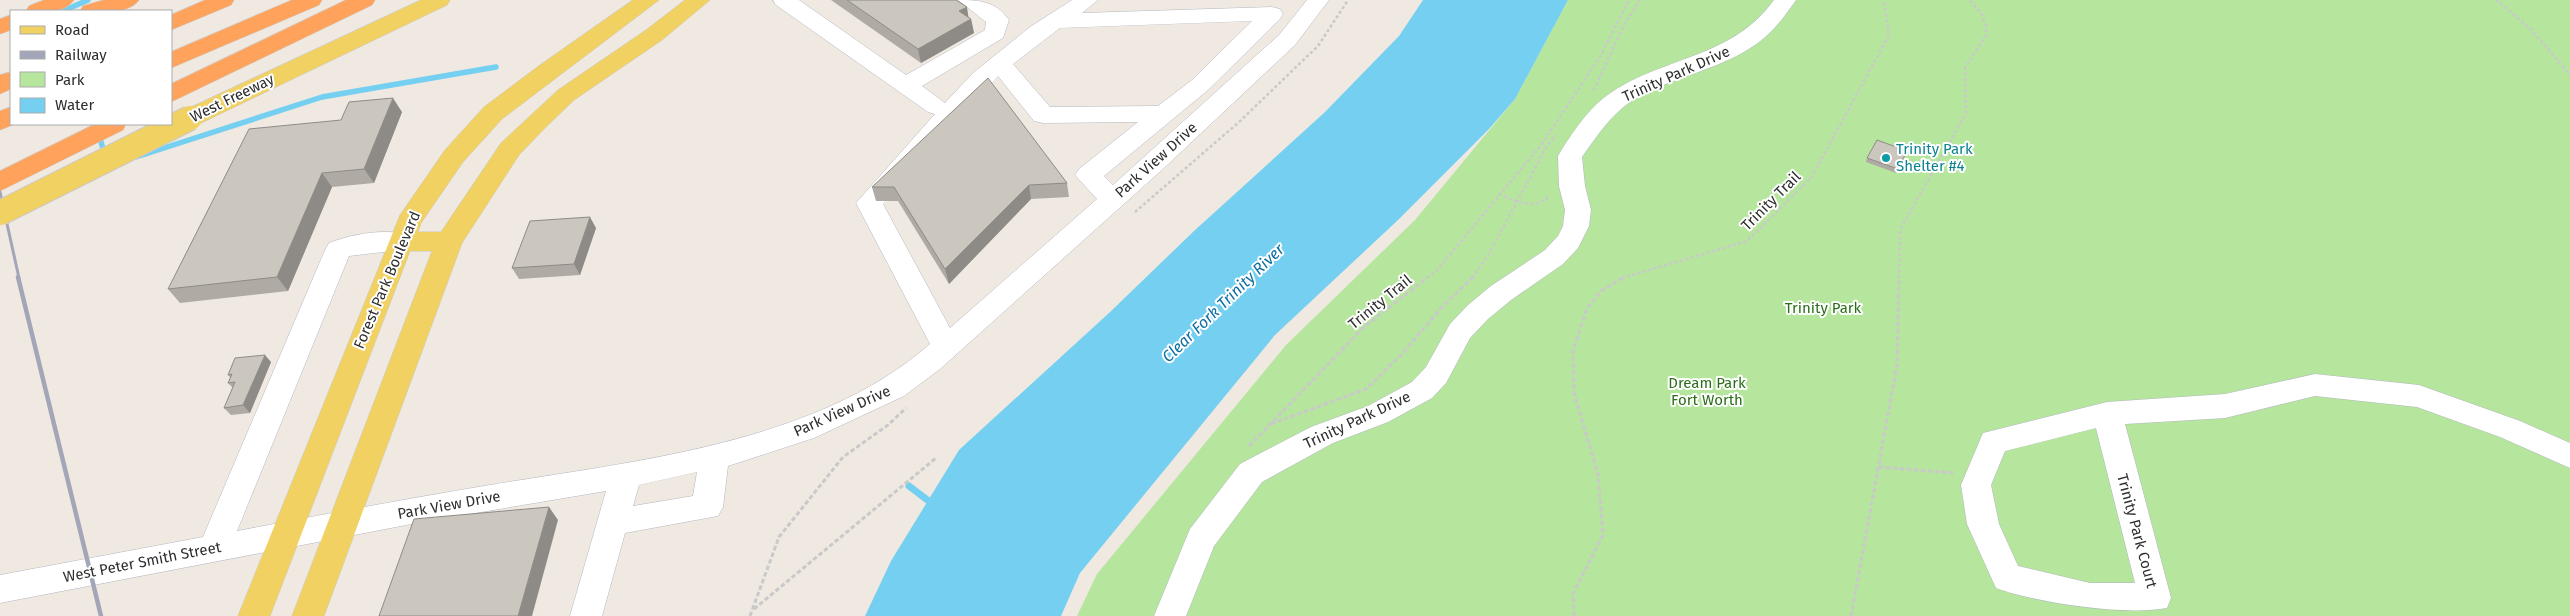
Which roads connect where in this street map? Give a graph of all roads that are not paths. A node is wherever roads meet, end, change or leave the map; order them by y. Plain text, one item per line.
1 (64, 0) edge
2 (128, 0) edge
3 (142, 0) edge
4 (184, 0) edge
5 (223, 0) edge
6 (310, 0) edge
7 (364, 0) edge
8 (439, 0) edge
9 (448, 0) edge
10 (648, 0) edge
11 (699, 0) edge
12 (784, 0) edge
13 (969, 0) edge
14 (1087, 0) edge
15 (1786, 0) edge
16 (1277, 7) edge
17 (1313, 7) edge
18 (39, 10) edge
19 (93, 10) edge
20 (124, 10) edge
21 (169, 10) edge
22 (406, 15) junction
23 (1056, 20) junction
24 (172, 23) edge
25 (173, 60) edge
26 (999, 63) junction
27 (10, 80) edge
28 (905, 85) junction
29 (0, 88) edge
30 (177, 91) edge
31 (936, 107) dead end
32 (1164, 114) junction
33 (10, 116) edge
34 (0, 124) edge
35 (112, 125) edge
36 (0, 182) edge
37 (1112, 200) junction
38 (0, 213) edge
39 (400, 242) junction
40 (449, 242) junction
41 (946, 347) junction
42 (2107, 414) junction
43 (714, 456) junction
44 (2570, 456) edge
45 (626, 475) junction
46 (422, 509) junction
47 (613, 522) junction
48 (344, 525) junction
49 (284, 535) junction
50 (409, 545) edge
51 (214, 548) junction
52 (0, 589) edge
53 (254, 616) edge
54 (308, 616) edge
55 (586, 616) edge
56 (1170, 616) edge

1 - 18 highway
2 - 19 highway
3 - 20 highway
4 - 21 highway
5 - 24 highway
6 - 25 highway
7 - 30 highway
8 - 22 main road, West Freeway
9 - 22 main road
10 - 39 main road, Forest Park Boulevard
11 - 40 main road
12 - 28 street
13 - 28 street
14 - 23 street
15 - 56 street, Trinity Park Drive
16 - 17 street
16 - 23 street
16 - 32 street
17 - 37 street, Park View Drive
22 - 38 main road, West Freeway, bridge
23 - 26 street
26 - 32 street
26 - 41 street
27 - 29 highway
28 - 31 street
32 - 37 street
33 - 34 highway
35 - 36 highway
37 - 41 street, Park View Drive
39 - 40 main road
39 - 49 main road, Forest Park Boulevard
39 - 51 street
40 - 48 main road
41 - 43 street, Park View Drive
42 - 42 street, Trinity Park Court
42 - 44 street, Trinity Park Court
43 - 45 street, Park View Drive
43 - 47 street
45 - 46 street, Park View Drive
45 - 47 street
46 - 48 street, Park View Drive
46 - 50 street
47 - 55 street
48 - 49 street, Park View Drive
48 - 54 main road
49 - 51 street, West Peter Smith Street
49 - 53 main road, Forest Park Boulevard
51 - 52 street, West Peter Smith Street

